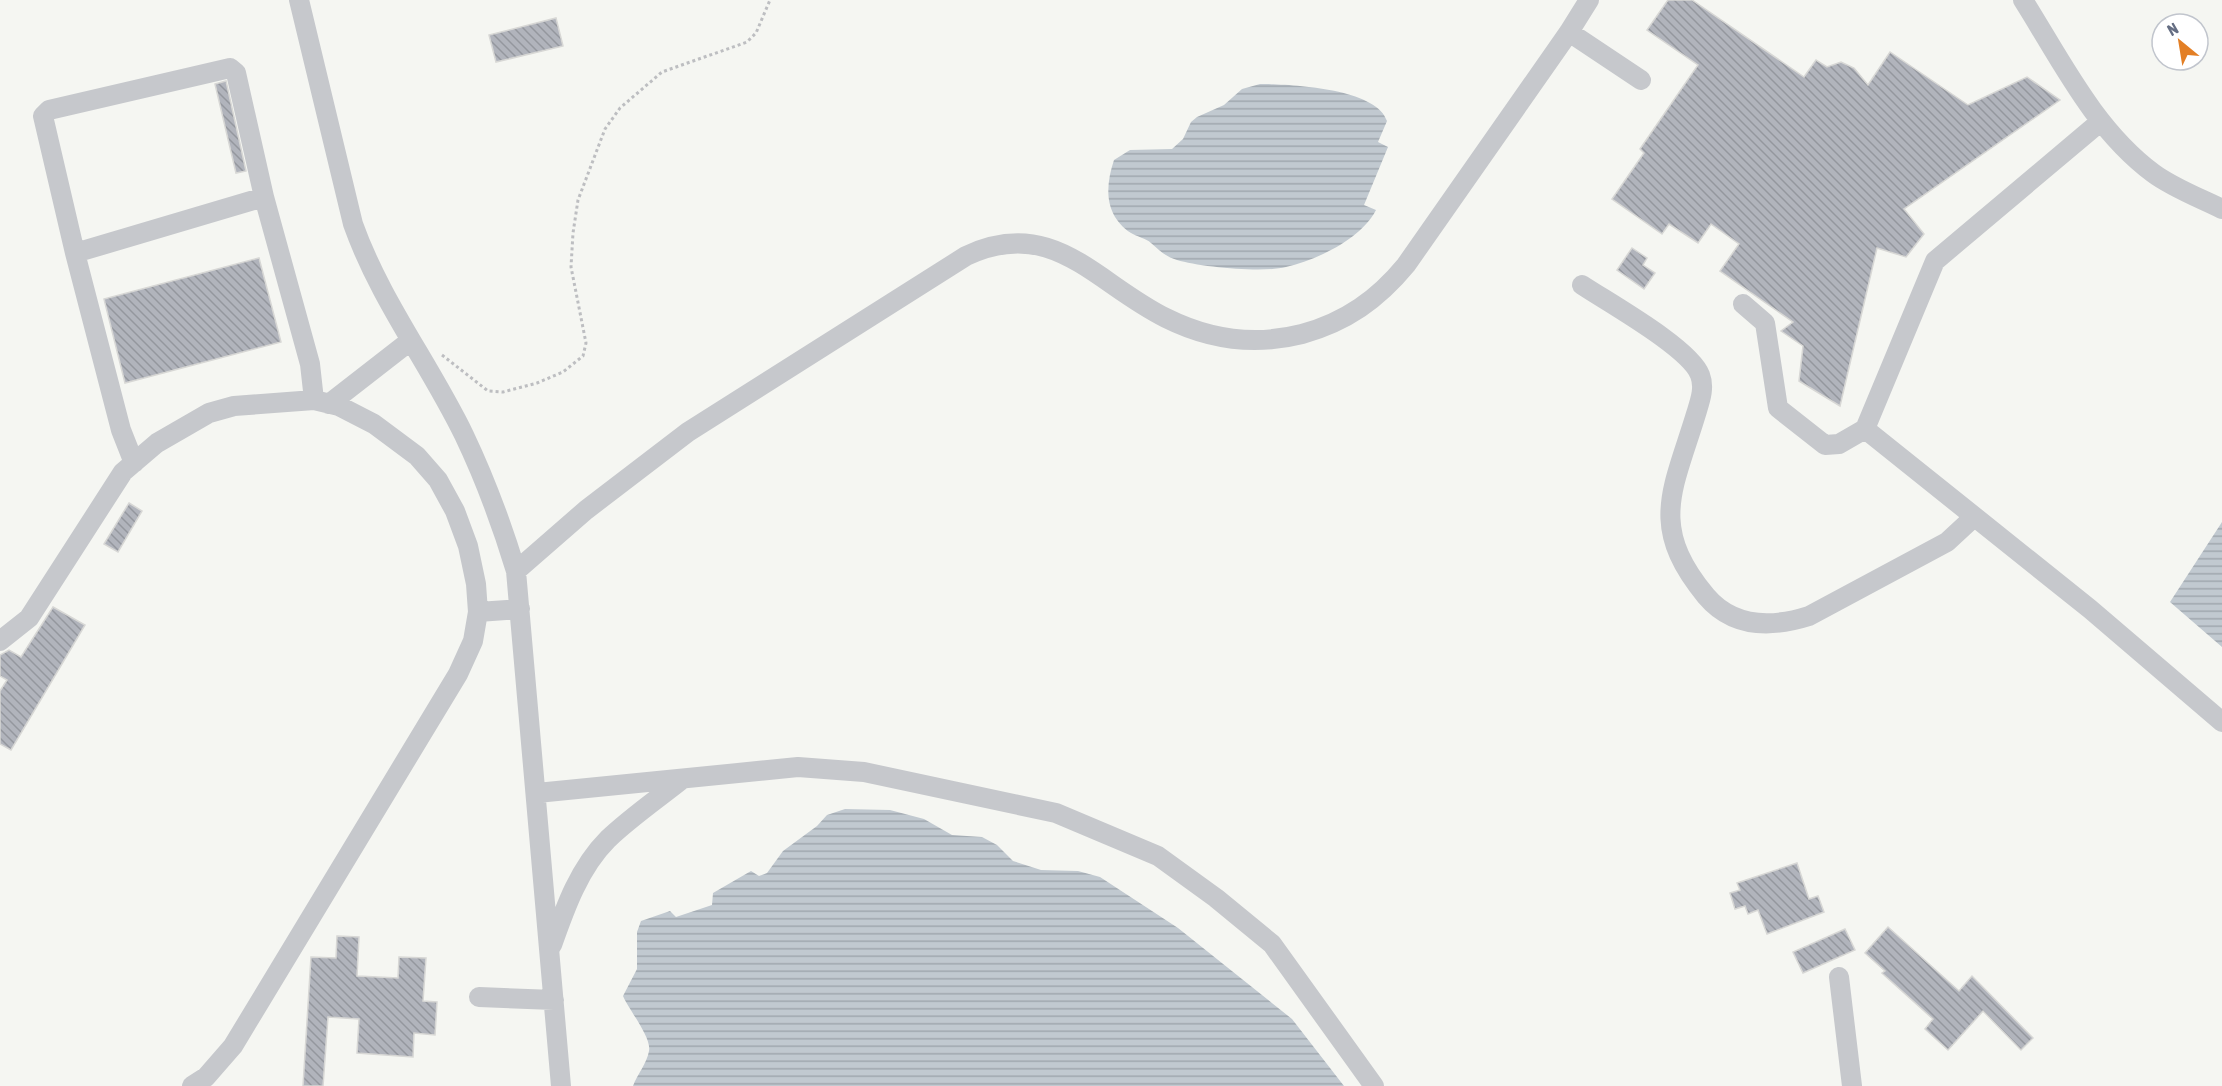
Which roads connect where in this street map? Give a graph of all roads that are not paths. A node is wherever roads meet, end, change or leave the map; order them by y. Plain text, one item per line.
1 (299, 0) edge
2 (1589, 0) edge
3 (2023, 0) edge
4 (1569, 32) junction
5 (1641, 80) dead end
6 (2100, 122) junction
7 (264, 197) junction
8 (2222, 209) edge
9 (75, 253) junction
10 (1582, 285) dead end
11 (1743, 304) dead end
12 (410, 341) junction
13 (321, 402) junction
14 (1865, 429) junction
15 (134, 463) junction
16 (1974, 517) junction
17 (516, 571) junction
18 (520, 609) junction
19 (478, 612) junction
20 (0, 641) edge
21 (2222, 722) edge
22 (681, 781) junction
23 (537, 793) junction
24 (550, 950) junction
25 (1839, 977) dead end
26 (479, 997) dead end
27 (554, 1000) junction
28 (224, 1058) junction
29 (192, 1086) edge
30 (216, 1086) edge
31 (561, 1086) edge
32 (1374, 1086) edge
33 (1852, 1086) edge

1 - 12 lane
2 - 4 lane
3 - 6 lane
4 - 5 lane
4 - 17 lane
6 - 8 lane
6 - 14 lane
7 - 9 lane
7 - 9 lane
7 - 13 lane
9 - 15 lane
10 - 16 lane
11 - 14 lane
12 - 13 lane
12 - 17 lane
13 - 15 lane
13 - 19 lane
14 - 16 lane
15 - 20 lane
16 - 21 lane
17 - 18 lane
18 - 19 lane
18 - 23 lane
19 - 28 lane
22 - 23 lane
22 - 24 lane
22 - 32 lane
23 - 24 lane
24 - 27 lane
25 - 33 lane
26 - 27 lane
27 - 31 lane
28 - 29 lane
28 - 30 lane

